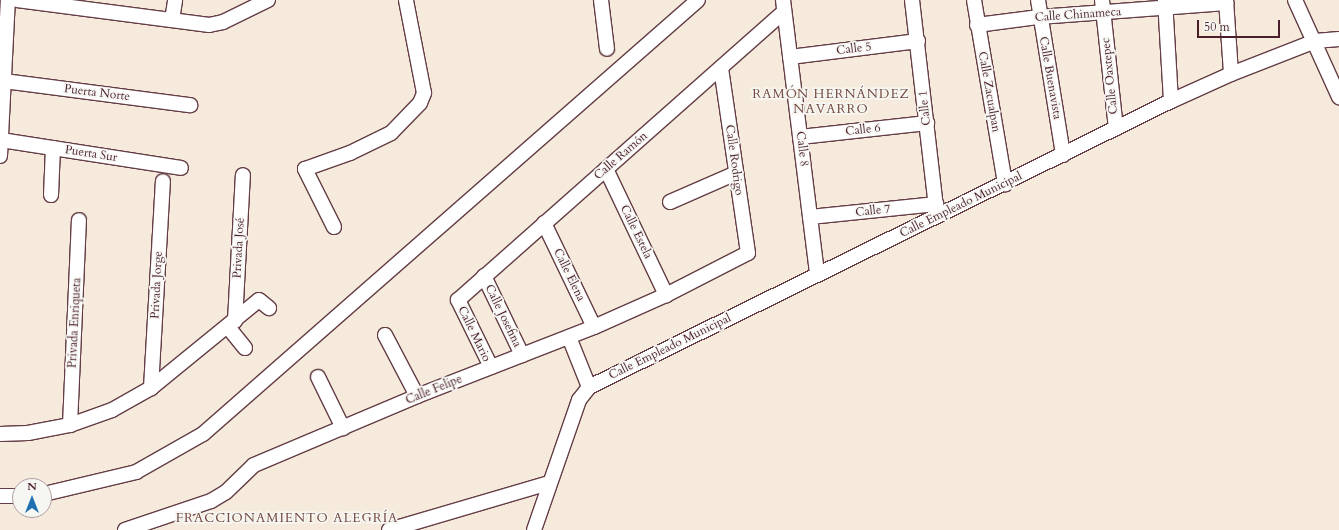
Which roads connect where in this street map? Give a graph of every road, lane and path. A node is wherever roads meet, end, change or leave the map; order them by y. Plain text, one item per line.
1 (8, 0) edge
2 (18, 0) edge
3 (175, 0) edge
4 (268, 0) edge
5 (406, 0) edge
6 (602, 0) edge
7 (698, 0) edge
8 (912, 0) edge
9 (974, 0) edge
10 (1038, 0) edge
11 (1295, 0) edge
12 (1226, 1) edge
13 (65, 3) edge
14 (1165, 4) edge
15 (784, 6) edge
16 (1103, 6) edge
17 (1039, 17) junction
18 (172, 20) junction
19 (977, 25) junction
20 (1339, 39) edge
21 (918, 41) junction
22 (1314, 41) junction
23 (607, 49) dead end
24 (790, 57) junction
25 (720, 68) junction
26 (1231, 74) junction
27 (4, 81) junction
28 (1339, 97) edge
29 (1170, 101) junction
30 (190, 105) dead end
31 (927, 123) junction
32 (1116, 128) junction
33 (800, 137) junction
34 (1, 140) edge
35 (53, 148) junction
36 (1063, 155) junction
37 (0, 156) edge
38 (181, 168) dead end
39 (606, 169) junction
40 (736, 173) junction
41 (243, 175) dead end
42 (163, 181) dead end
43 (1005, 184) junction
44 (50, 195) dead end
45 (670, 202) dead end
46 (936, 210) junction
47 (810, 217) junction
48 (80, 220) dead end
49 (544, 223) junction
50 (334, 227) dead end
51 (748, 253) joint
52 (817, 274) junction
53 (484, 276) junction
54 (666, 295) junction
55 (458, 300) joint
56 (269, 308) dead end
57 (232, 324) junction
58 (594, 327) junction
59 (385, 335) dead end
60 (569, 337) junction
61 (245, 348) dead end
62 (522, 355) junction
63 (491, 367) junction
64 (318, 377) dead end
65 (589, 387) junction
66 (151, 388) junction
67 (417, 396) junction
68 (70, 425) junction
69 (343, 428) junction
70 (0, 434) edge
71 (549, 483) junction
72 (52, 492) edge
73 (0, 496) edge
74 (12, 496) edge
75 (126, 530) edge
76 (389, 530) edge
77 (534, 530) edge

1 - 27 street
2 - 13 street
3 - 18 street
4 - 18 street
5 - 50 street
6 - 23 street
7 - 72 street
8 - 21 street, Calle 1
9 - 19 street, Calle Zacualpan
10 - 17 street, Calle Buenavista
11 - 22 street
12 - 14 street, Calle Chinameca
12 - 26 street
13 - 18 street
14 - 16 street, Calle Chinameca
14 - 29 street
15 - 24 street, Calle 8
15 - 25 street, Calle Ramón
16 - 17 street, Calle Chinameca
16 - 32 street, Calle Oaxtepec
17 - 19 street, Calle Chinameca
17 - 36 street, Calle Buenavista
19 - 43 street, Calle Zacualpan
20 - 22 street, Calle Empleado Municipal
21 - 24 street, Calle 5
21 - 31 street, Calle 1
22 - 26 street, Calle Empleado Municipal
22 - 28 street
24 - 33 street, Calle 8
25 - 39 street, Calle Ramón
25 - 40 street, Calle Rodrigo
26 - 29 street, Calle Empleado Municipal
27 - 30 street, Puerta Norte
27 - 34 street
29 - 32 street, Calle Empleado Municipal
31 - 33 street, Calle 6
31 - 46 street, Calle 1
32 - 36 street, Calle Empleado Municipal
33 - 47 street, Calle 8
34 - 35 street, Puerta Sur
34 - 37 street
35 - 38 street, Puerta Sur
35 - 44 street
36 - 43 street, Calle Empleado Municipal
39 - 49 street, Calle Ramón
39 - 54 street, Calle Estela
40 - 45 street
40 - 51 street, Calle Rodrigo
41 - 57 street, Privada José
42 - 66 street, Privada Jorge
43 - 46 street, Calle Empleado Municipal
46 - 47 street, Calle 7
46 - 52 street, Calle Empleado Municipal
47 - 52 street, Calle 8
48 - 68 street, Privada Enriqueta
49 - 53 street, Calle Ramón
49 - 58 street, Calle Elena
51 - 54 street, Calle Felipe
52 - 65 street, Calle Empleado Municipal
53 - 55 street, Calle Ramón
53 - 62 street, Calle Josefina
54 - 58 street, Calle Felipe
55 - 63 street, Calle Mario
56 - 57 street
57 - 61 street
57 - 66 street
58 - 60 street, Calle Felipe
59 - 67 street
60 - 62 street, Calle Felipe
60 - 65 street
62 - 63 street, Calle Felipe
63 - 67 street, Calle Felipe
64 - 69 street
65 - 71 street
66 - 68 street
67 - 69 street, Calle Felipe
68 - 70 street
69 - 75 street, Calle Felipe
71 - 76 street
71 - 77 street
73 - 74 street

